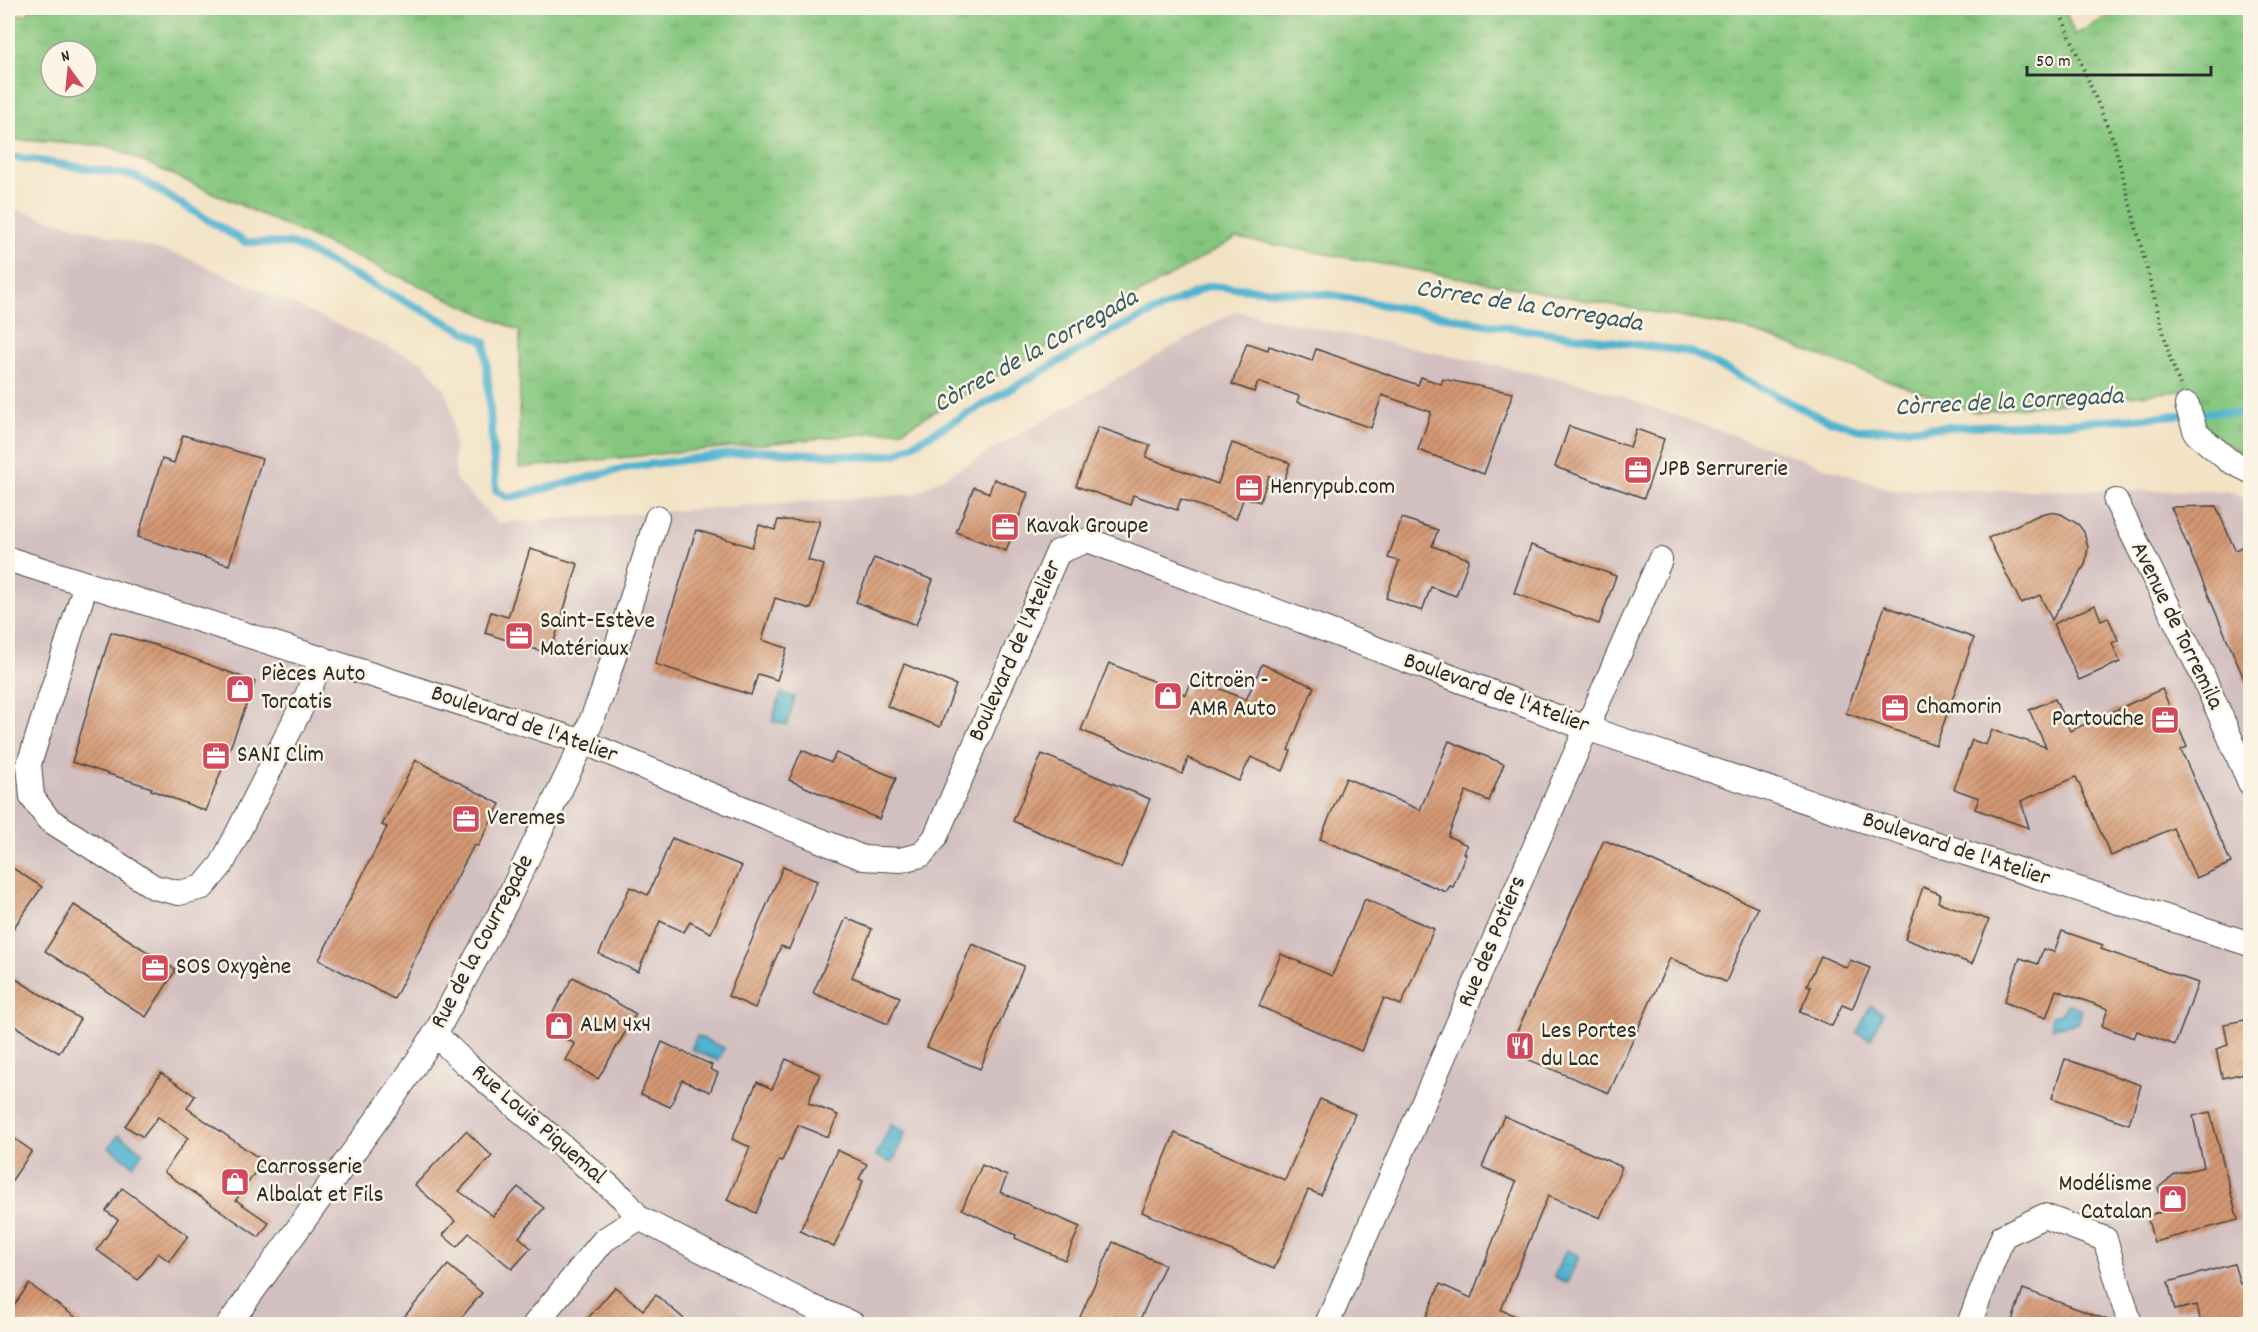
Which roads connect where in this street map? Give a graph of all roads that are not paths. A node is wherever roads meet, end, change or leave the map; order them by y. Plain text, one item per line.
1 (2189, 415) road end
2 (2250, 471) edge
3 (2116, 501) dead end
4 (657, 518) dead end
5 (8, 559) edge
6 (1660, 560) dead end
7 (86, 584) junction
8 (321, 657) junction
9 (1586, 728) junction
10 (583, 742) junction
11 (2250, 783) edge
12 (2250, 944) edge
13 (435, 1034) junction
14 (639, 1218) junction
15 (229, 1324) edge
16 (535, 1324) edge
17 (853, 1324) edge
18 (1327, 1324) edge
19 (1969, 1324) edge
20 (2130, 1324) edge

1 - 2 street
3 - 11 street, Avenue de Torremila
4 - 10 street, Rue de la Courregade
5 - 7 street, Boulevard de l'Atelier
6 - 9 street, Rue des Potiers
7 - 8 street, Boulevard de l'Atelier
7 - 8 street
8 - 10 street, Boulevard de l'Atelier
9 - 10 street, Boulevard de l'Atelier
9 - 12 street, Boulevard de l'Atelier
9 - 18 street, Rue des Potiers
10 - 13 street, Rue de la Courregade
13 - 14 street, Rue Louis Piquemal
13 - 15 street, Rue de la Courregade
14 - 16 street
14 - 17 street, Rue Louis Piquemal
19 - 20 street

